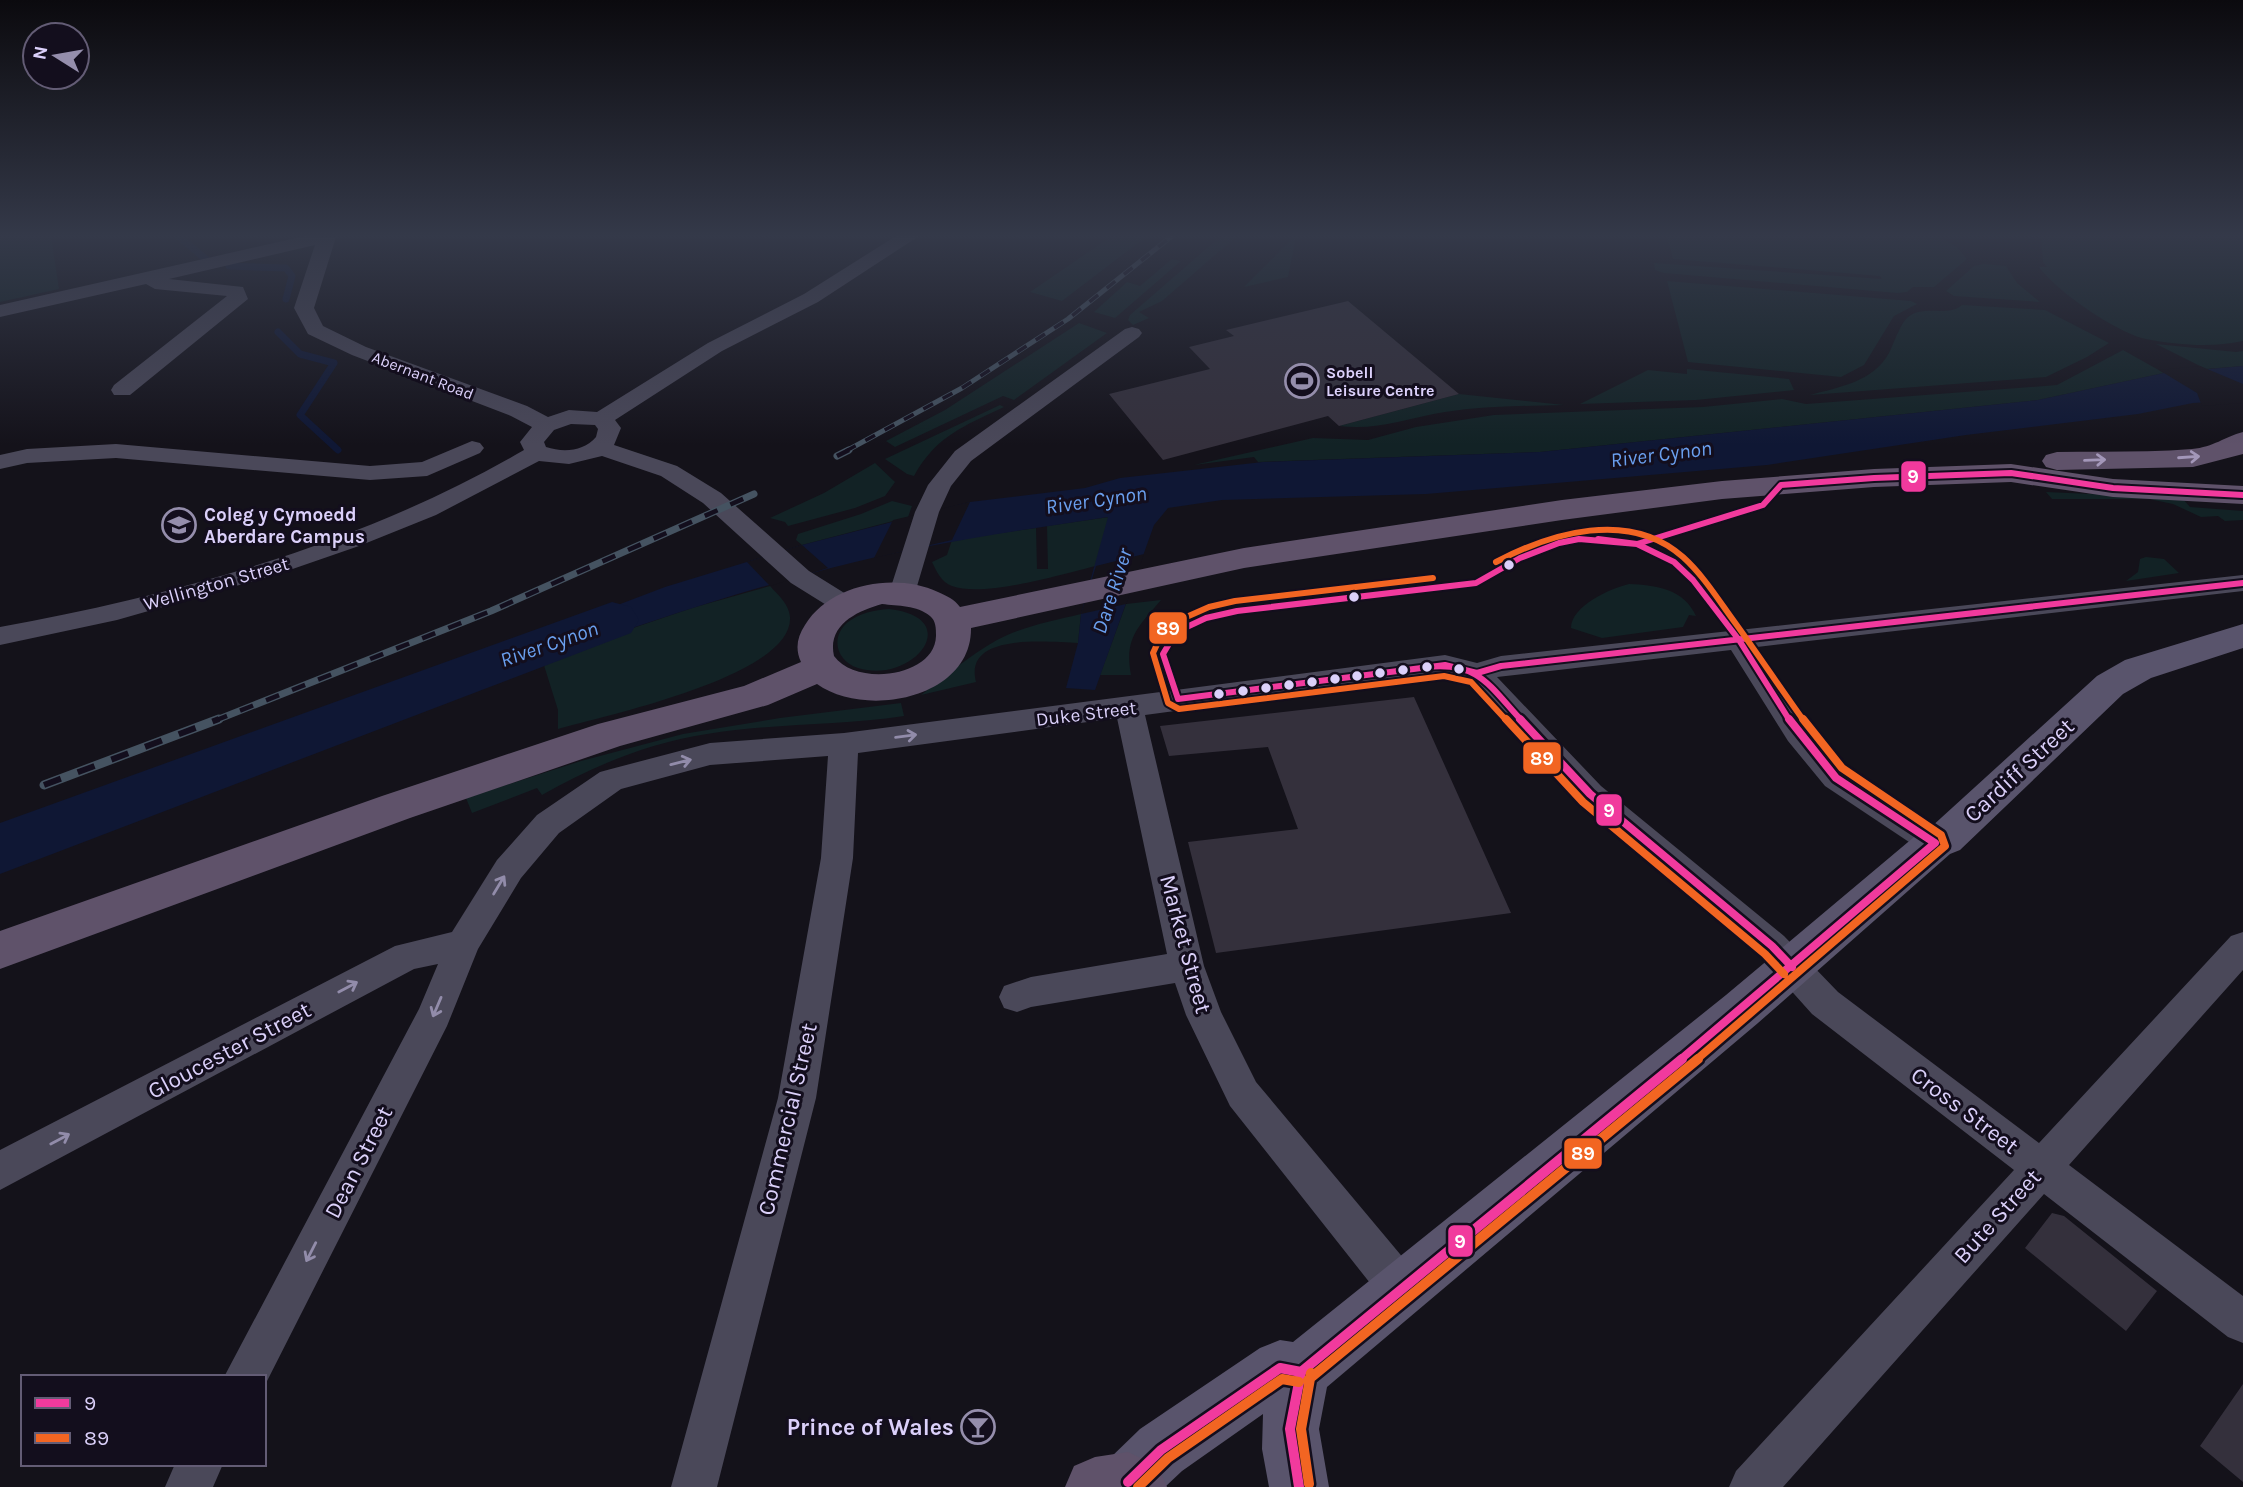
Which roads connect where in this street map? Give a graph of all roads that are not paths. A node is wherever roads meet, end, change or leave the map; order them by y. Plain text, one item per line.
1 (23, 305) edge
2 (229, 305) edge
3 (305, 305) edge
4 (797, 305) edge
5 (0, 311) edge
6 (1132, 333) dead end
7 (122, 390) dead end
8 (601, 419) junction
9 (546, 425) junction
10 (2243, 432) edge
11 (2243, 441) edge
12 (599, 447) junction
13 (472, 448) dead end
14 (537, 452) junction
15 (0, 462) edge
16 (2011, 473) junction
17 (2243, 495) edge
18 (2243, 583) edge
19 (902, 593) junction
20 (845, 605) junction
21 (954, 620) junction
22 (0, 636) edge
23 (2243, 636) edge
24 (1739, 640) junction
25 (821, 667) junction
26 (1477, 673) junction
27 (1129, 708) junction
28 (844, 744) junction
29 (1935, 843) junction
30 (463, 944) junction
31 (2243, 946) edge
32 (0, 950) edge
33 (1187, 966) junction
34 (1792, 967) junction
35 (1017, 997) dead end
36 (2041, 1167) junction
37 (0, 1171) edge
38 (1401, 1287) junction
39 (2243, 1322) edge
40 (1301, 1372) junction
41 (247, 1375) edge
42 (199, 1466) edge
43 (1120, 1485) edge
44 (188, 1487) edge
45 (694, 1487) edge
46 (1299, 1487) edge
47 (1752, 1487) edge

1 - 5 street
2 - 7 street
3 - 9 street, Abernant Road
4 - 8 street
6 - 19 street
8 - 9 street
8 - 12 street
9 - 14 street
10 - 11 main road
16 -> 11 main road
12 - 14 street
12 - 20 street
13 - 15 street
14 - 22 street, Wellington Street
16 - 17 main road
16 - 21 main road
18 - 24 street, Duke Street
19 - 20 main road
19 - 21 main road
20 - 25 main road
21 - 25 main road
23 - 29 main road, Cardiff Street
24 - 26 street, Duke Street
24 - 29 street
25 - 32 main road
26 - 27 street, Duke Street
26 - 34 street, Cross Street
28 -> 27 street, Duke Street
27 - 33 street, Market Street
30 -> 28 street, Duke Street
28 - 45 street, Commercial Street
29 - 34 main road, Cardiff Street
37 -> 30 street, Gloucester Street
30 -> 41 street, Dean Street
31 - 36 street, Bute Street
33 - 35 street
33 - 38 street, Market Street
34 - 36 street, Cross Street
34 - 38 main road, Cardiff Street
36 - 39 street, Cross Street
36 - 47 street, Bute Street
38 - 40 main road, Cardiff Street
40 - 43 main road
40 - 46 main road
42 - 44 street

